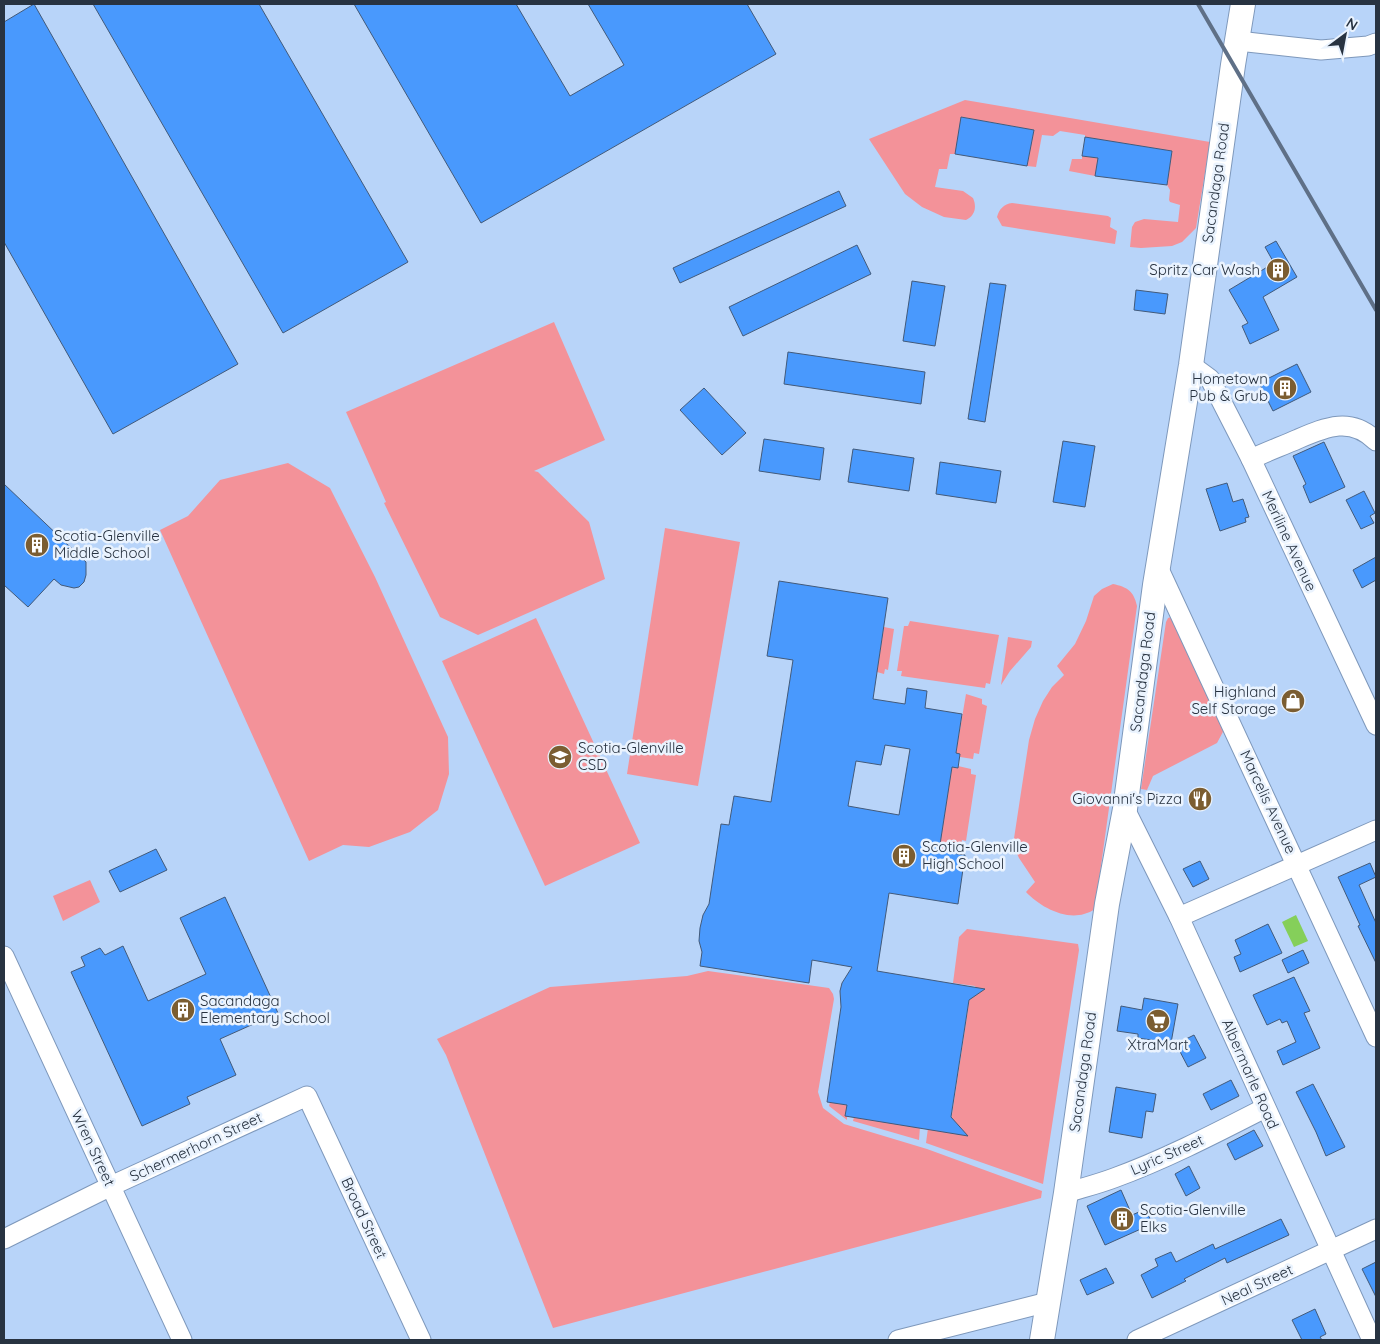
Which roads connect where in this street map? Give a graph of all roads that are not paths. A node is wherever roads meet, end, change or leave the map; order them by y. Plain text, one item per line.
1 (1243, 4) edge
2 (1238, 41) junction
3 (1376, 43) edge
4 (1191, 365) junction
5 (1376, 441) edge
6 (1251, 459) junction
7 (1158, 567) junction
8 (1376, 725) edge
9 (1125, 809) junction
10 (1376, 830) edge
11 (1298, 865) junction
12 (1179, 917) junction
13 (4, 956) edge
14 (1376, 1037) edge
15 (307, 1096) joint
16 (1265, 1108) junction
17 (111, 1186) junction
18 (1066, 1193) junction
19 (1376, 1229) edge
20 (4, 1239) edge
21 (1331, 1250) junction
22 (1048, 1302) junction
23 (182, 1340) edge
24 (421, 1340) edge
25 (898, 1340) edge
26 (1042, 1340) edge
27 (1137, 1340) edge
28 (1372, 1340) edge

1 - 2 main road, Sacandaga Road
2 - 3 street
2 - 4 main road, Sacandaga Road
4 - 6 street, Meriline Avenue
4 - 7 main road, Sacandaga Road
5 - 6 street
6 - 8 street, Meriline Avenue
7 - 9 main road, Sacandaga Road
7 - 11 street, Marcelis Avenue
9 - 12 street, Albermarle Road
9 - 18 main road, Sacandaga Road
10 - 11 street
11 - 12 street
11 - 14 street, Marcelis Avenue
12 - 16 street, Albermarle Road
13 - 17 street, Wren Street
15 - 17 street, Schermerhorn Street
15 - 24 street, Broad Street
16 - 18 street, Lyric Street
16 - 21 street, Albermarle Road
17 - 20 street, Schermerhorn Street
17 - 23 street, Wren Street
18 - 22 main road, Sacandaga Road
19 - 21 street, Neal Street
21 - 27 street, Neal Street
21 - 28 street, Albermarle Road
22 - 25 street
22 - 26 main road, Sacandaga Road

